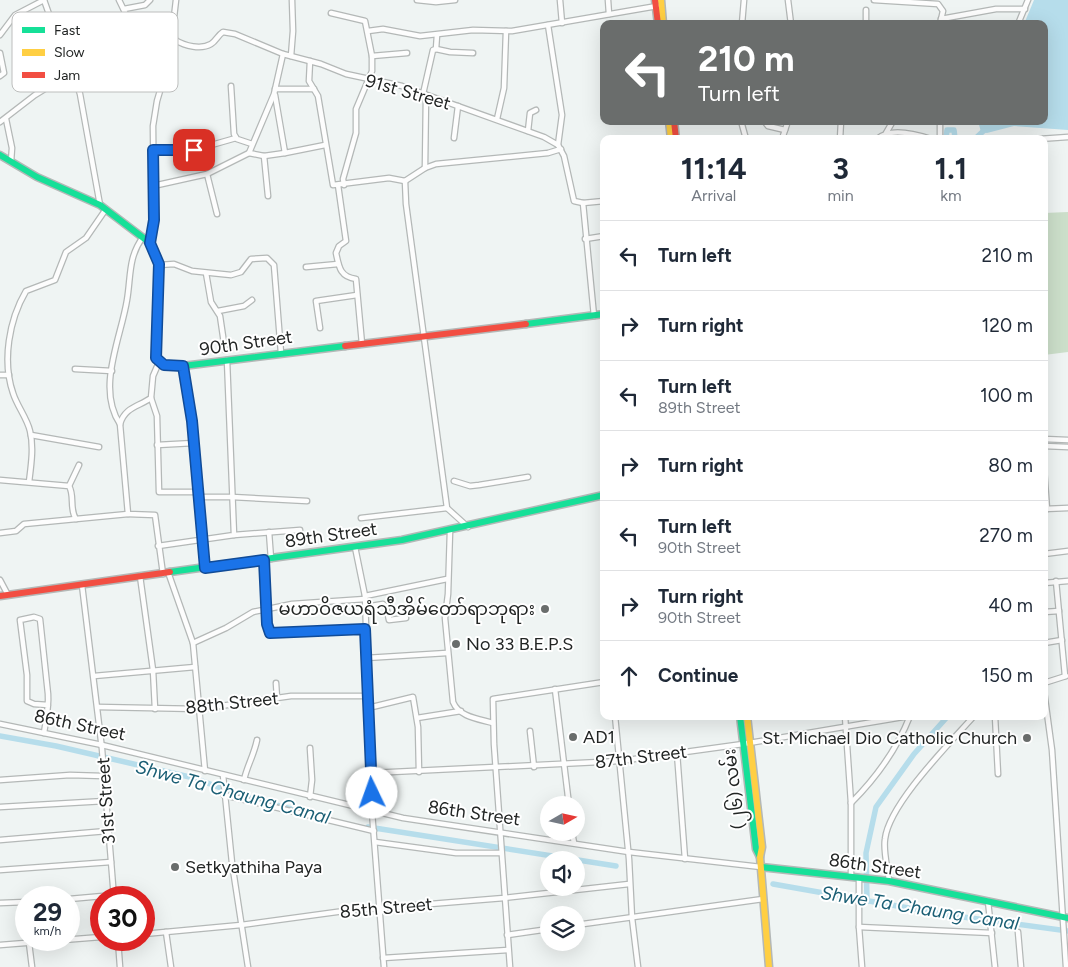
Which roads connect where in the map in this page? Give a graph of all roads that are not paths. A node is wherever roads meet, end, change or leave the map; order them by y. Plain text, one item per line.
1 (44, 0) edge
2 (119, 0) edge
3 (150, 0) edge
4 (292, 0) edge
5 (417, 0) edge
6 (455, 0) edge
7 (560, 0) edge
8 (608, 0) edge
9 (744, 0) edge
10 (788, 0) edge
11 (874, 0) edge
12 (1028, 0) edge
13 (923, 1) edge
14 (658, 3) edge
15 (124, 9) junction
16 (1025, 9) junction
17 (866, 10) dead end
18 (22, 12) edge
19 (48, 12) edge
20 (125, 12) edge
21 (331, 13) dead end
22 (609, 14) junction
23 (12, 20) edge
24 (658, 20) edge
25 (662, 20) edge
26 (742, 20) edge
27 (790, 20) edge
28 (866, 20) edge
29 (940, 20) edge
30 (945, 20) edge
31 (1020, 20) edge
32 (562, 23) junction
33 (548, 26) junction
34 (368, 31) junction
35 (506, 31) junction
36 (0, 35) edge
37 (437, 35) junction
38 (178, 41) edge
39 (436, 49) junction
40 (0, 53) edge
41 (407, 53) dead end
42 (472, 53) dead end
43 (283, 54) junction
44 (291, 56) junction
45 (372, 56) junction
46 (310, 61) junction
47 (0, 76) edge
48 (370, 80) junction
49 (231, 86) dead end
50 (314, 89) junction
51 (40, 92) edge
52 (79, 92) edge
53 (160, 92) edge
54 (275, 92) junction
55 (425, 95) junction
56 (458, 106) junction
57 (536, 110) dead end
58 (497, 118) junction
59 (6, 119) junction
60 (0, 122) edge
61 (767, 125) edge
62 (786, 125) edge
63 (891, 125) edge
64 (784, 130) junction
65 (528, 131) junction
66 (886, 133) junction
67 (783, 135) edge
68 (883, 135) edge
69 (912, 135) edge
70 (236, 138) junction
71 (454, 138) dead end
72 (1068, 138) edge
73 (1048, 139) edge
74 (252, 144) junction
75 (325, 144) junction
76 (559, 147) junction
77 (153, 150) junction
78 (249, 153) junction
79 (285, 153) junction
80 (0, 155) edge
81 (264, 156) junction
82 (11, 162) junction
83 (425, 168) junction
84 (207, 174) junction
85 (405, 181) junction
86 (341, 185) junction
87 (153, 186) junction
88 (268, 196) dead end
89 (600, 201) edge
90 (583, 203) junction
91 (103, 207) junction
92 (217, 214) dead end
93 (143, 237) junction
94 (600, 237) edge
95 (585, 239) junction
96 (150, 243) junction
97 (159, 264) junction
98 (338, 264) junction
99 (306, 267) dead end
100 (206, 273) junction
101 (357, 295) junction
102 (252, 300) dead end
103 (218, 312) junction
104 (600, 315) edge
105 (594, 316) junction
106 (320, 328) dead end
107 (425, 337) junction
108 (362, 344) junction
109 (225, 350) dead end
110 (281, 353) junction
111 (227, 360) junction
112 (159, 362) junction
113 (183, 366) junction
114 (75, 369) dead end
115 (112, 371) junction
116 (0, 375) edge
117 (9, 375) junction
118 (151, 398) junction
119 (120, 424) junction
120 (31, 435) junction
121 (1048, 439) edge
122 (1068, 440) edge
123 (194, 442) junction
124 (157, 445) junction
125 (99, 446) dead end
126 (1048, 446) edge
127 (1068, 447) edge
128 (79, 465) dead end
129 (528, 477) dead end
130 (0, 480) edge
131 (454, 480) dead end
132 (30, 482) junction
133 (69, 486) junction
134 (198, 494) junction
135 (232, 496) junction
136 (600, 497) edge
137 (307, 501) dead end
138 (447, 508) junction
139 (1068, 508) edge
140 (1048, 509) edge
141 (128, 514) junction
142 (76, 518) junction
143 (361, 518) dead end
144 (468, 527) junction
145 (300, 530) dead end
146 (450, 531) junction
147 (269, 532) junction
148 (0, 533) edge
149 (234, 535) junction
150 (203, 539) junction
151 (158, 546) junction
152 (355, 547) junction
153 (1068, 552) edge
154 (1048, 554) edge
155 (267, 560) junction
156 (205, 568) junction
157 (166, 573) junction
158 (140, 576) junction
159 (447, 579) junction
160 (0, 580) edge
161 (1056, 581) junction
162 (1068, 581) edge
163 (1048, 582) edge
164 (82, 585) junction
165 (8, 595) junction
166 (0, 596) edge
167 (365, 598) junction
168 (365, 607) junction
169 (266, 609) junction
170 (1059, 611) junction
171 (1048, 612) edge
172 (406, 618) dead end
173 (365, 629) junction
174 (1062, 640) junction
175 (1048, 642) edge
176 (193, 643) junction
177 (447, 653) junction
178 (366, 658) junction
179 (195, 667) junction
180 (153, 670) junction
181 (94, 676) junction
182 (1067, 676) edge
183 (1048, 682) edge
184 (276, 683) dead end
185 (600, 683) edge
186 (555, 689) junction
187 (367, 696) junction
188 (277, 698) junction
189 (48, 705) junction
190 (98, 707) junction
191 (368, 708) junction
192 (156, 709) junction
193 (199, 709) junction
194 (461, 711) junction
195 (418, 718) junction
196 (615, 720) edge
197 (741, 720) edge
198 (747, 720) edge
199 (845, 720) edge
200 (886, 720) edge
201 (907, 720) edge
202 (970, 720) edge
203 (995, 720) edge
204 (1048, 720) edge
205 (493, 723) junction
206 (0, 724) edge
207 (846, 727) junction
208 (530, 731) dead end
209 (44, 732) junction
210 (258, 740) dead end
211 (746, 744) junction
212 (102, 747) junction
213 (310, 748) dead end
214 (677, 753) junction
215 (620, 761) junction
216 (564, 766) junction
217 (534, 767) junction
218 (495, 769) junction
219 (205, 771) junction
220 (419, 772) junction
221 (370, 774) junction
222 (998, 774) dead end
223 (103, 776) junction
224 (223, 777) junction
225 (0, 780) edge
226 (244, 780) junction
227 (224, 793) junction
228 (568, 796) edge
229 (310, 797) junction
230 (105, 801) junction
231 (851, 803) junction
232 (0, 807) edge
233 (372, 812) junction
234 (107, 831) junction
235 (374, 831) junction
236 (500, 831) junction
237 (0, 840) edge
238 (374, 842) junction
239 (574, 843) joint
240 (500, 850) junction
241 (629, 852) junction
242 (685, 859) junction
243 (111, 862) junction
244 (761, 867) junction
245 (0, 870) edge
246 (851, 876) junction
247 (864, 878) junction
248 (889, 881) junction
249 (629, 884) junction
250 (113, 886) edge
251 (504, 898) junction
252 (763, 899) junction
253 (15, 902) edge
254 (988, 902) junction
255 (0, 903) edge
256 (379, 907) junction
257 (632, 918) junction
258 (1065, 918) edge
259 (585, 924) edge
260 (241, 925) junction
261 (859, 928) junction
262 (540, 930) edge
263 (166, 932) junction
264 (1018, 932) dead end
265 (155, 933) edge
266 (992, 934) junction
267 (507, 935) junction
268 (15, 944) edge
269 (0, 945) edge
270 (508, 950) junction
271 (30, 951) edge
272 (119, 951) edge
273 (383, 958) junction
274 (768, 966) edge
275 (32, 967) edge
276 (120, 967) edge
277 (171, 967) edge
278 (248, 967) edge
279 (384, 967) edge
280 (510, 967) edge
281 (638, 967) edge
282 (862, 967) edge
283 (995, 967) edge
284 (1021, 967) edge
285 (1066, 967) edge

1 - 18 street
1 - 19 street
2 - 15 street
3 - 15 street
4 - 44 street
5 - 6 street
7 - 32 street
8 - 22 street
9 - 26 street
10 - 27 street
11 - 13 street
12 - 16 street
13 - 29 street
14 - 22 street
14 - 24 street
14 - 25 street
15 - 20 street
16 - 30 street
16 - 31 street
17 - 28 street
21 - 34 street
22 - 32 street
23 - 36 street
32 - 33 street
33 - 35 street
33 - 76 street
34 - 37 street
34 - 45 street
35 - 37 street
35 - 58 street
37 - 39 street
38 - 43 street, 91st Street
39 - 42 street
39 - 55 street
40 - 47 street
41 - 45 street
43 - 44 street, 91st Street
43 - 54 street
44 - 46 street, 91st Street
45 - 48 street
46 - 48 street, 91st Street
46 - 50 street
48 - 55 street, 91st Street
48 - 86 street
49 - 70 street
50 - 54 street
50 - 75 street
51 - 59 street
52 - 91 street
53 - 77 street
54 - 74 street
54 - 79 street
55 - 56 street, 91st Street
55 - 83 street
56 - 58 street, 91st Street
56 - 71 street
57 - 65 street
58 - 65 street, 91st Street
59 - 60 street
59 - 82 street
61 - 64 street
62 - 64 street
63 - 66 street
64 - 67 street
65 - 76 street, 91st Street
66 - 68 street
66 - 69 street
70 - 74 street
70 - 77 street
72 - 73 street
74 - 78 street
75 - 79 street
75 - 86 street
76 - 83 street
76 - 90 street
77 - 87 street
78 - 81 street
78 - 84 street
79 - 81 street
80 - 82 street
81 - 88 street
82 - 91 street
83 - 85 street
84 - 87 street
84 - 92 street
85 - 86 street
85 - 107 street
86 - 98 street
87 - 96 street
89 - 90 street
90 - 95 street
91 - 93 street
91 - 117 street
93 - 96 street
93 - 115 street
94 - 95 street
95 - 105 street
96 - 97 street
97 - 100 street
97 - 112 street
98 - 99 street
98 - 101 street
100 - 103 street
100 - 110 street
101 - 106 street
101 - 108 street
102 - 103 street
103 - 109 street
104 - 105 street, 90th Street
105 - 107 street, 90th Street
107 - 108 street, 90th Street
107 - 138 street
108 - 110 street, 90th Street
110 - 111 street, 90th Street
111 - 113 street, 90th Street
111 - 135 street
112 - 113 street, 90th Street
112 - 118 street
113 - 123 street
114 - 115 street
115 - 119 street
116 - 117 street
117 - 120 street
118 - 119 street
118 - 124 street
119 - 141 street
120 - 125 street
120 - 132 street
121 - 122 street
123 - 124 street
123 - 134 street
124 - 134 street
126 - 127 street
128 - 133 street
129 - 131 street
130 - 132 street
132 - 133 street
133 - 142 street
134 - 135 street
134 - 150 street
135 - 137 street
135 - 149 street
136 - 144 street, 89th Street
138 - 143 street
138 - 144 street
139 - 140 street
141 - 142 street
141 - 151 street
142 - 148 street
144 - 146 street, 89th Street
145 - 147 street
146 - 152 street, 89th Street
146 - 159 street
147 - 149 street
147 - 155 street
149 - 150 street
150 - 151 street
150 - 156 street
151 - 157 street
152 - 155 street, 89th Street
152 - 167 street
153 - 154 street
155 - 156 street, 89th Street
155 - 169 street
156 - 157 street, 89th Street
157 - 158 street, 89th Street
157 - 176 street
158 - 164 street, 89th Street
158 - 180 street
159 - 167 street
159 - 177 street
160 - 165 street
161 - 162 street
161 - 163 street
161 - 170 street
164 - 165 street, 89th Street
164 - 181 street, 31st Street
165 - 166 street, 89th Street
167 - 168 street
167 - 169 street
168 - 172 street
168 - 173 street
169 - 173 street
169 - 176 street
170 - 171 street
170 - 174 street
173 - 178 street
174 - 175 street
174 - 182 street
176 - 179 street
177 - 178 street
177 - 194 street
178 - 187 street
179 - 180 street
179 - 193 street
180 - 181 street
180 - 192 street
181 - 190 street, 31st Street
182 - 183 street
184 - 188 street
185 - 186 street
186 - 205 street
186 - 216 street
187 - 188 street, 88th Street
187 - 191 street
188 - 193 street, 88th Street
189 - 189 street
189 - 209 street
190 - 192 street, 88th Street
190 - 212 street, 31st Street
191 - 195 street
191 - 221 street
192 - 193 street, 88th Street
193 - 219 street
194 - 195 street
194 - 205 street
195 - 220 street
196 - 215 street
197 - 211 street, (၂၆) လမ်း
198 - 211 street, (၂၆) လမ်း
199 - 207 street
200 - 207 street, 87th Street
201 - 231 street
202 - 248 street
203 - 222 street
204 - 258 street
205 - 218 street
206 - 209 street, 86th Street
207 - 211 street, 87th Street
207 - 231 street
208 - 217 street
209 - 212 street, 86th Street
210 - 226 street
211 - 214 street, 87th Street
211 - 244 street, (၂၆) လမ်း
212 - 219 street, 86th Street
212 - 223 street, 31st Street
213 - 229 street
214 - 215 street, 87th Street
214 - 242 street
215 - 216 street, 87th Street
215 - 241 street
216 - 217 street, 87th Street
216 - 228 street
217 - 218 street, 87th Street
218 - 220 street, 87th Street
218 - 236 street
219 - 224 street, 86th Street
220 - 221 street, 87th Street
221 - 233 street
223 - 225 street
223 - 230 street, 31st Street
224 - 226 street, 86th Street
224 - 227 street
226 - 229 street, 86th Street
227 - 235 street
227 - 260 street
229 - 233 street, 86th Street
230 - 232 street
230 - 234 street, 31st Street
231 - 246 street
233 - 235 street
233 - 236 street, 86th Street
234 - 237 street
234 - 243 street, 31st Street
235 - 238 street
236 - 239 street, 86th Street
236 - 240 street
238 - 240 street
238 - 256 street
239 - 241 street, 86th Street
240 - 251 street
241 - 242 street, 86th Street
241 - 249 street
242 - 244 street, 86th Street
243 - 245 street
243 - 250 street, 31st Street
244 - 246 street, 86th Street
244 - 252 street, (၂၆) လမ်း
246 - 247 street, 86th Street
247 - 248 street, 86th Street
247 - 261 street
248 - 254 street, 86th Street
249 - 251 street, 85th Street
249 - 257 street
251 - 256 street, 85th Street
251 - 267 street
252 - 257 street
252 - 274 street, (၂၆) လမ်း
253 - 255 street
254 - 258 street, 86th Street
254 - 266 street
256 - 260 street, 85th Street
256 - 273 street
257 - 259 street
257 - 281 street
258 - 285 street
260 - 263 street, 85th Street
260 - 278 street
261 - 266 street
261 - 282 street
262 - 267 street
263 - 265 street, 85th Street
263 - 277 street
264 - 284 street
266 - 283 street
267 - 270 street
268 - 269 street
270 - 273 street
270 - 280 street
271 - 275 street
272 - 276 street
273 - 279 street

